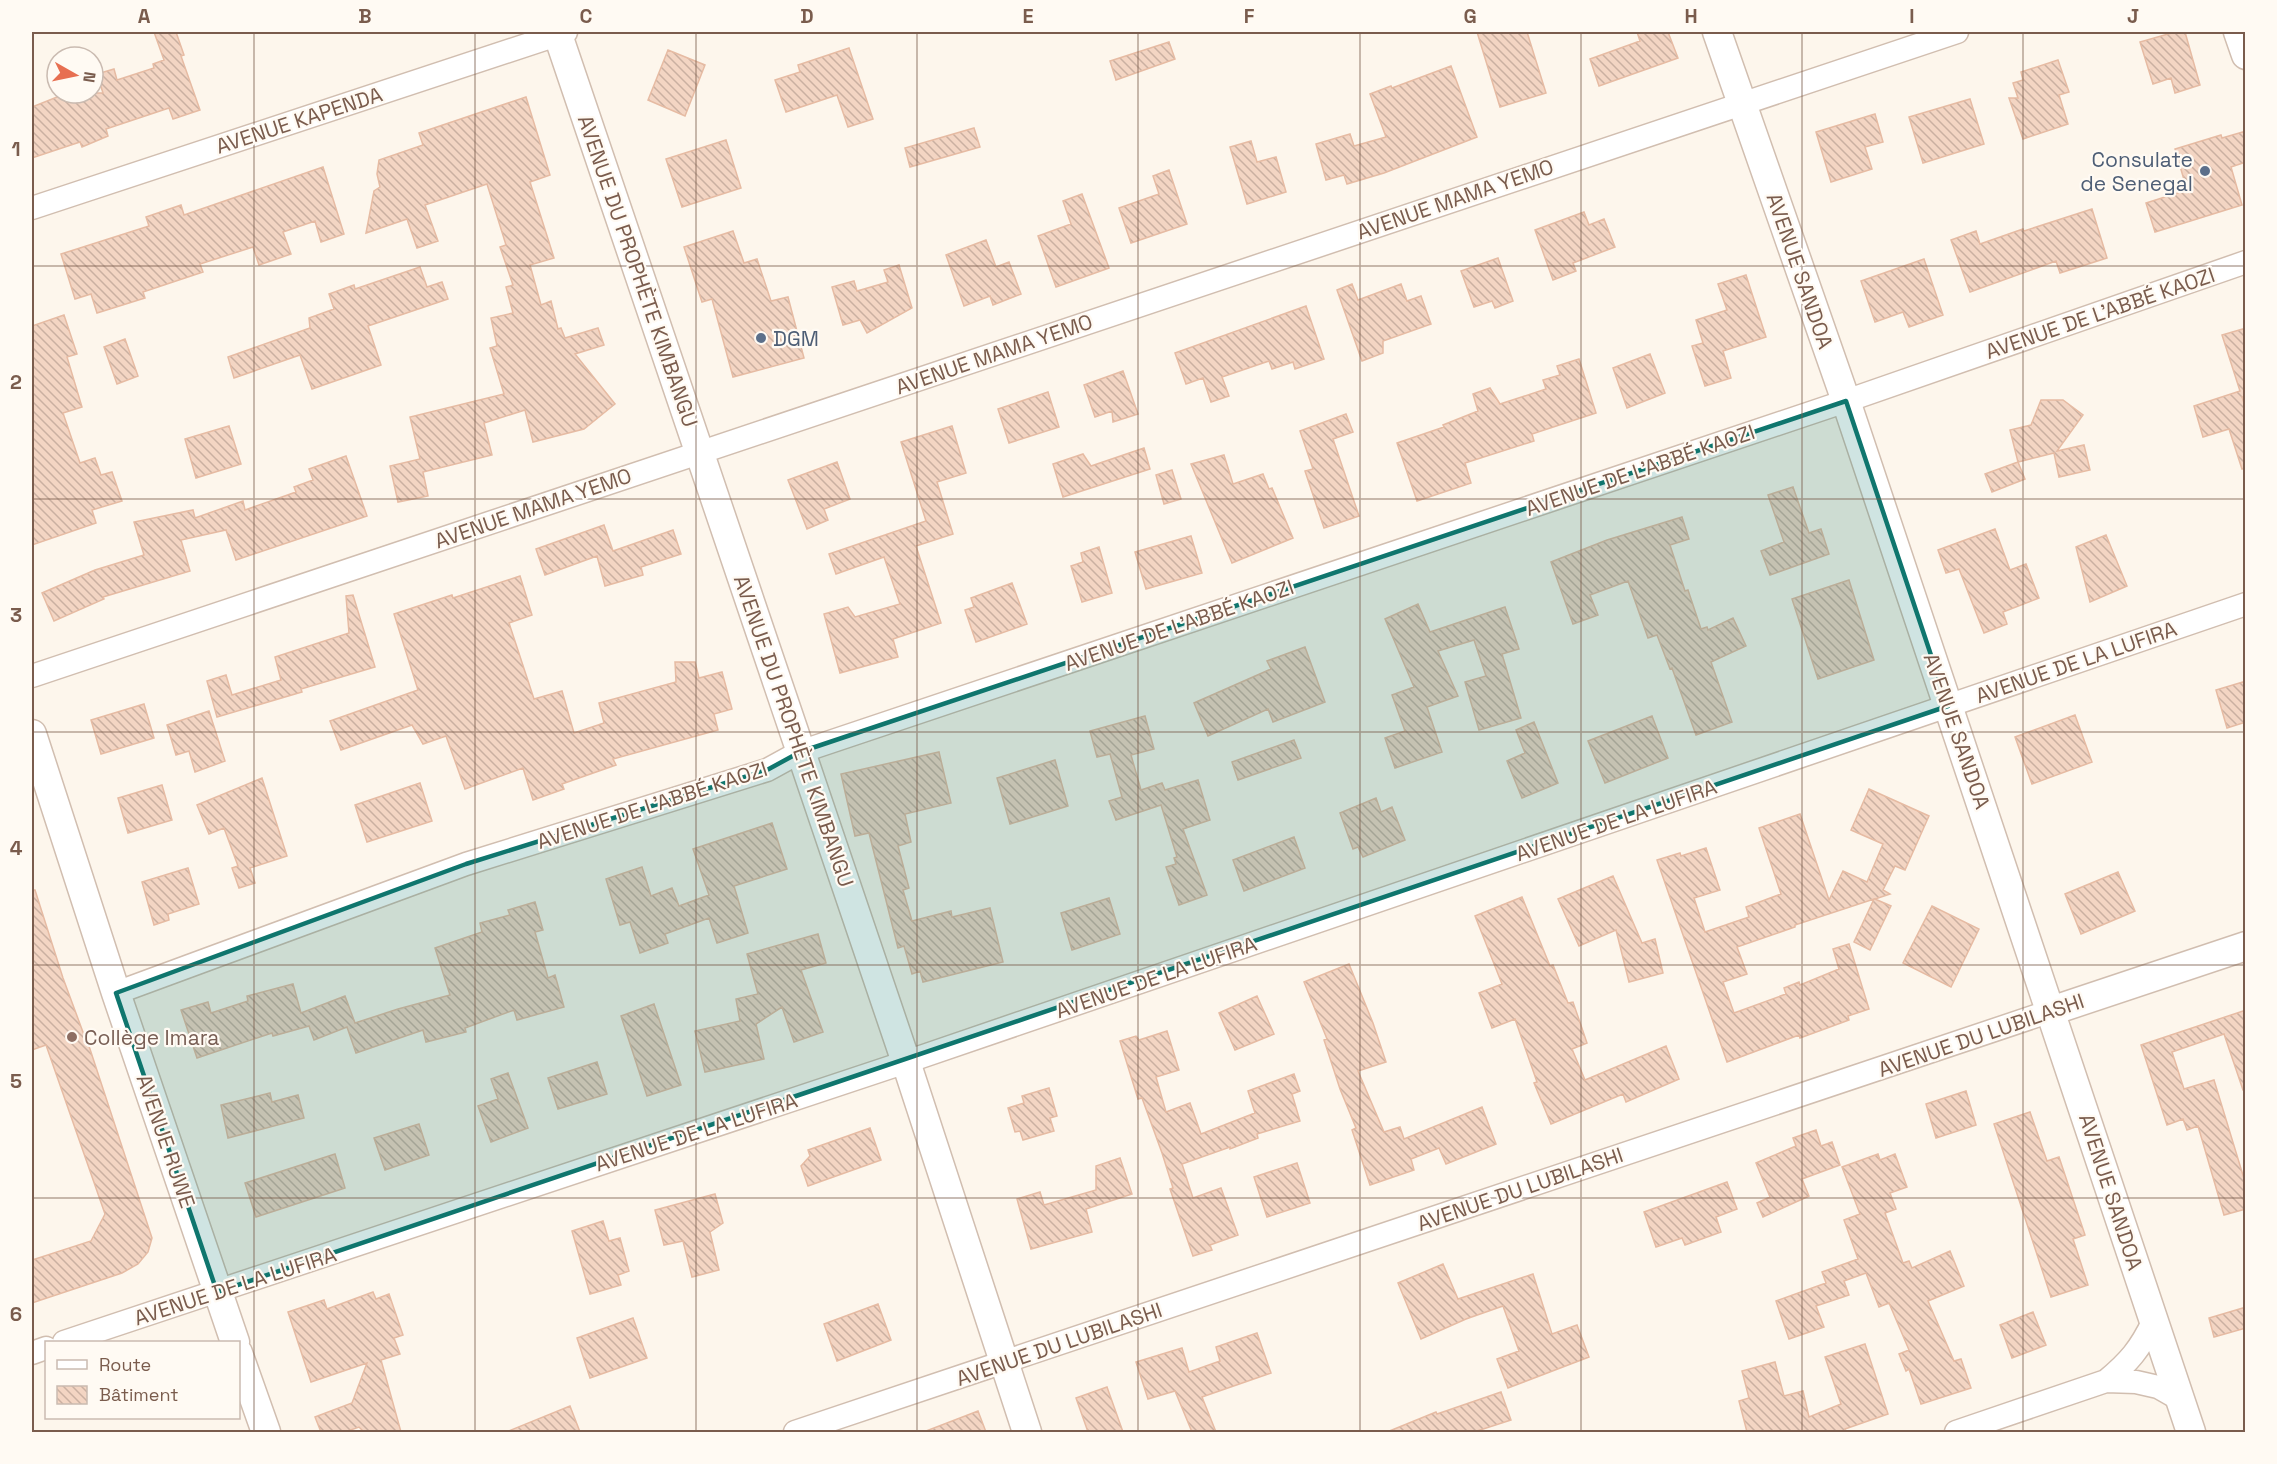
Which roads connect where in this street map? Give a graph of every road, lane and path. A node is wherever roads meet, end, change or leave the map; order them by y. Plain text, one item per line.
1 (561, 32) edge
2 (1717, 32) edge
3 (1957, 32) edge
4 (2238, 32) edge
5 (2246, 55) edge
6 (1742, 104) junction
7 (32, 208) edge
8 (2246, 262) edge
9 (1846, 401) junction
10 (700, 453) junction
11 (2246, 604) edge
12 (32, 676) edge
13 (1948, 706) junction
14 (32, 734) edge
15 (800, 752) junction
16 (2246, 946) edge
17 (116, 993) junction
18 (2051, 1011) junction
19 (906, 1062) junction
20 (217, 1292) junction
21 (2153, 1322) junction
22 (67, 1341) edge
23 (235, 1341) edge
24 (240, 1359) edge
25 (1003, 1363) junction
26 (2106, 1381) junction
27 (2179, 1399) junction
28 (266, 1432) edge
29 (795, 1432) edge
30 (1027, 1432) edge
31 (1956, 1432) edge
32 (2191, 1432) edge

1 - 7 street, AVENUE KAPENDA
1 - 10 street, AVENUE DU PROPHÈTE KIMBANGU
2 - 6 street, AVENUE SANDOA
3 - 6 street, AVENUE MAMA YEMO
4 - 5 street
6 - 9 street, AVENUE SANDOA
6 - 10 street, AVENUE MAMA YEMO
8 - 9 street, AVENUE DE L'ABBÉ KAOZI
9 - 13 street, AVENUE SANDOA
9 - 15 street, AVENUE DE L'ABBÉ KAOZI
10 - 12 street, AVENUE MAMA YEMO
10 - 15 street, AVENUE DU PROPHÈTE KIMBANGU
11 - 13 street, AVENUE DE LA LUFIRA
13 - 18 street, AVENUE SANDOA
13 - 19 street, AVENUE DE LA LUFIRA
14 - 17 street, AVENUE RUWE
15 - 17 street, AVENUE DE L'ABBÉ KAOZI
15 - 19 street, AVENUE DU PROPHÈTE KIMBANGU
16 - 18 street, AVENUE DU LUBILASHI
17 - 20 street, AVENUE RUWE
18 - 21 street, AVENUE SANDOA
18 - 25 street, AVENUE DU LUBILASHI
19 - 20 street, AVENUE DE LA LUFIRA
19 - 25 street, AVENUE DU PROPHÈTE KIMBANGU
20 - 22 street, AVENUE DE LA LUFIRA
20 - 23 street, AVENUE RUWE
21 - 26 street
21 - 27 street, AVENUE SANDOA
24 - 28 street
25 - 29 street, AVENUE DU LUBILASHI
25 - 30 street, AVENUE DU PROPHÈTE KIMBANGU
26 - 27 street
26 - 31 street
27 - 32 street, AVENUE SANDOA

